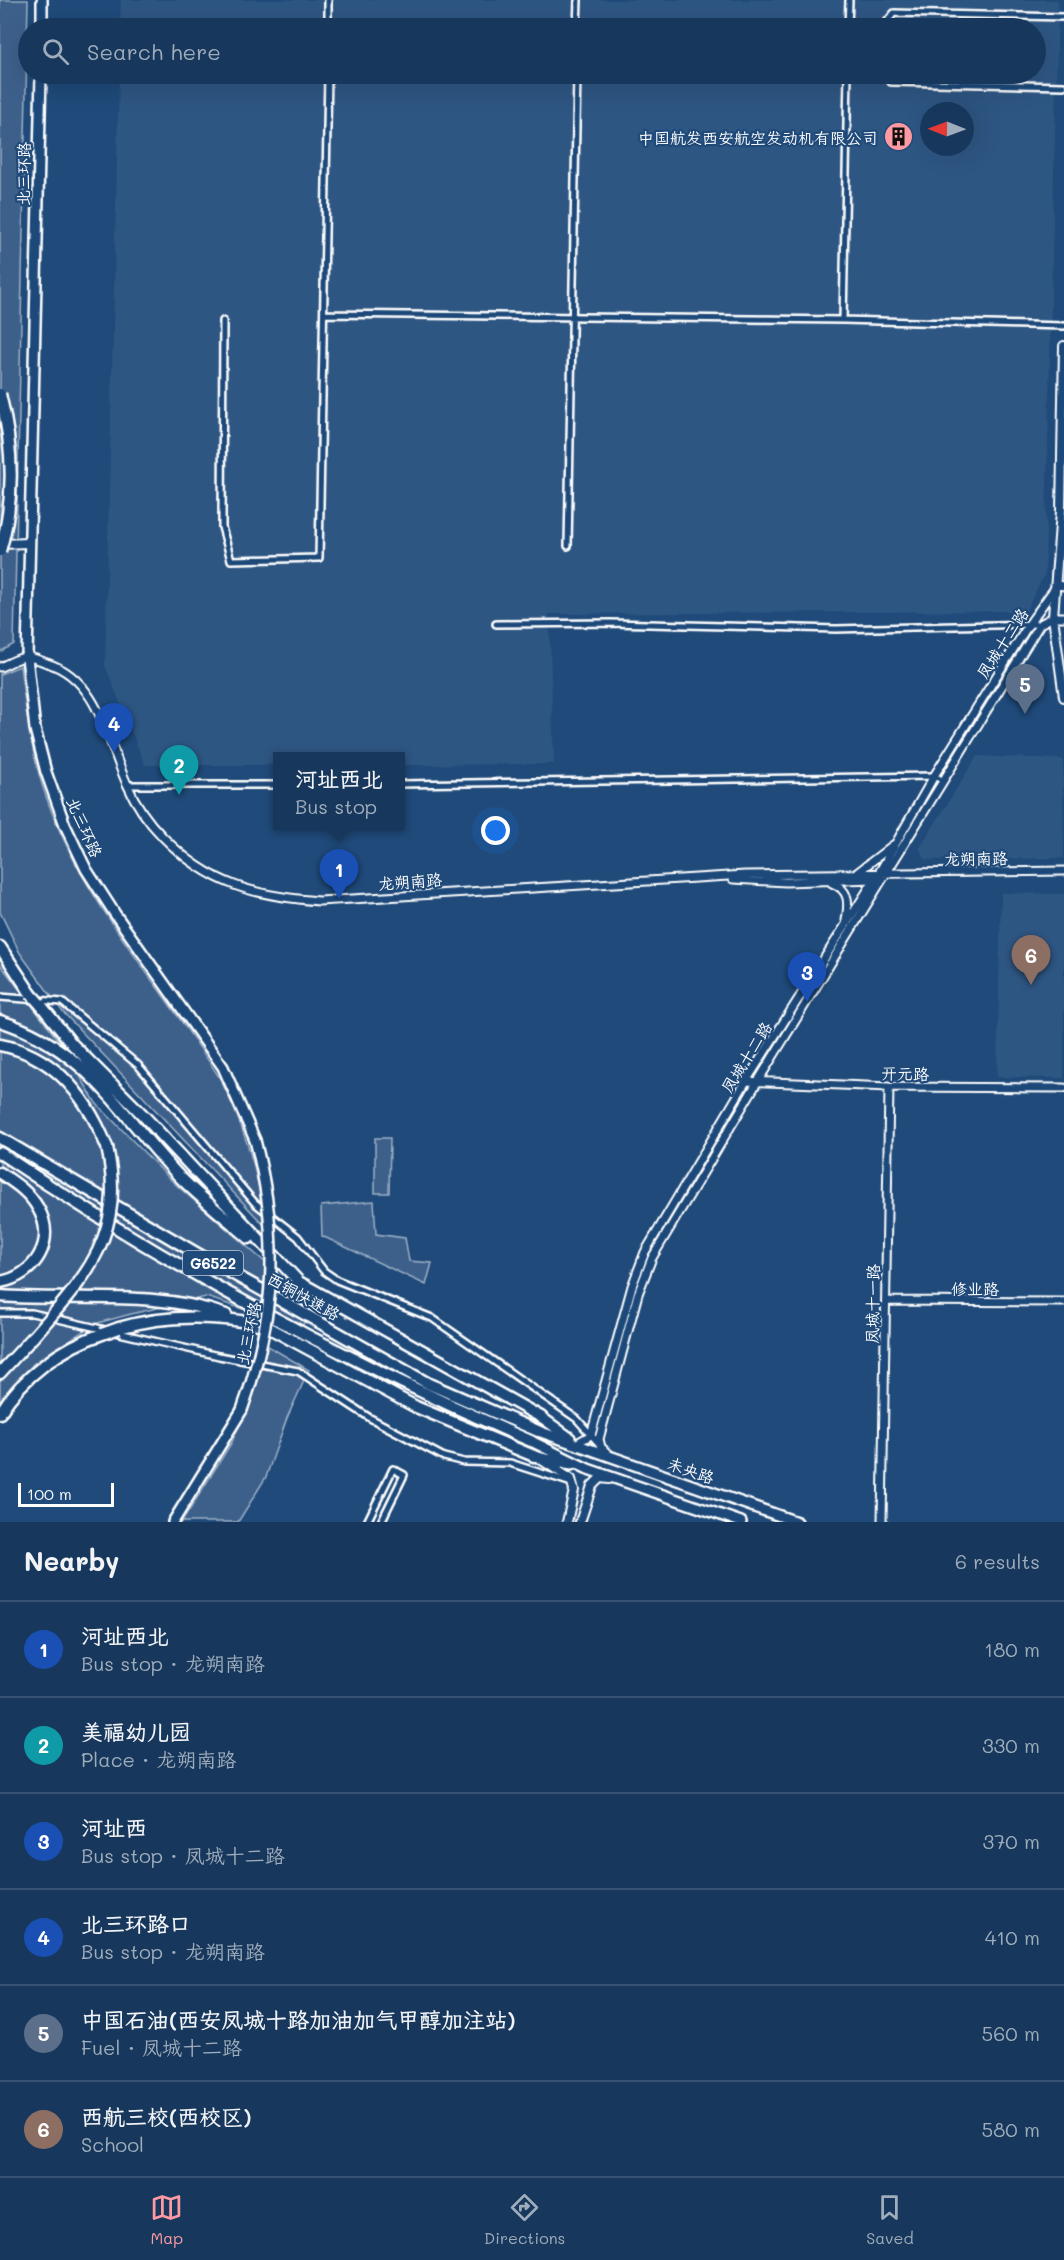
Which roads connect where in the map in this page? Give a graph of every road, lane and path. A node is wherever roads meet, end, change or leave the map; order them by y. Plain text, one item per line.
1 (42, 0) edge
2 (328, 0) edge
3 (578, 0) edge
4 (849, 0) edge
5 (1064, 17) edge
6 (42, 18) edge
7 (328, 18) edge
8 (578, 18) edge
9 (848, 18) edge
10 (890, 18) edge
11 (40, 84) edge
12 (328, 84) edge
13 (577, 84) edge
14 (848, 84) edge
15 (978, 84) edge
16 (1064, 86) edge
17 (324, 314) junction
18 (573, 317) junction
19 (843, 320) junction
20 (223, 321) dead end
21 (1064, 326) edge
22 (1064, 346) edge
23 (0, 394) edge
24 (1062, 511) edge
25 (29, 543) junction
26 (0, 544) edge
27 (568, 546) dead end
28 (0, 551) edge
29 (1060, 586) edge
30 (1064, 616) edge
31 (1053, 617) junction
32 (496, 624) dead end
33 (1029, 624) junction
34 (1040, 624) junction
35 (27, 657) junction
36 (0, 667) edge
37 (1064, 697) edge
38 (934, 776) junction
39 (942, 780) junction
40 (405, 784) edge
41 (127, 785) junction
42 (273, 785) edge
43 (895, 844) junction
44 (1064, 871) edge
45 (858, 872) junction
46 (884, 872) junction
47 (725, 878) junction
48 (874, 879) junction
49 (826, 881) junction
50 (845, 925) junction
51 (0, 947) edge
52 (0, 997) edge
53 (0, 1021) edge
54 (0, 1045) edge
55 (746, 1081) junction
56 (758, 1081) junction
57 (889, 1087) junction
58 (1064, 1088) edge
59 (0, 1138) edge
60 (0, 1153) edge
61 (0, 1173) edge
62 (4, 1281) edge
63 (299, 1282) junction
64 (0, 1296) edge
65 (886, 1301) junction
66 (1064, 1302) edge
67 (0, 1313) edge
68 (237, 1319) junction
69 (0, 1373) edge
70 (0, 1413) edge
71 (541, 1418) joint
72 (538, 1431) joint
73 (591, 1435) junction
74 (531, 1441) joint
75 (577, 1443) junction
76 (601, 1447) junction
77 (534, 1456) junction
78 (611, 1457) junction
79 (588, 1469) junction
80 (623, 1482) junction
81 (572, 1483) junction
82 (172, 1522) edge
83 (367, 1522) edge
84 (381, 1522) edge
85 (567, 1522) edge
86 (580, 1522) edge
87 (741, 1522) edge
88 (797, 1522) edge
89 (882, 1522) edge

1 - 6 main road
2 - 7 street
3 - 8 street
4 - 9 street
5 - 10 street
11 - 25 main road, 北三环路
12 - 17 street
13 - 18 street
14 - 19 street
15 - 16 street
17 - 18 street
17 - 20 street
18 - 19 street
18 - 27 street
19 - 21 street
22 - 24 main road
23 - 28 highway, bridge
24 - 29 main road
25 - 26 main road
25 - 35 main road, 北三环路
29 - 31 main road
29 - 33 street, 凤城十二路
30 - 31 street, 凤城十二路
31 - 34 street, 凤城十二路
31 - 37 main road
32 - 33 street
33 - 34 street
33 - 38 street, 凤城十二路
34 - 39 street, 凤城十二路
35 - 36 street
35 - 41 street, 龙朔南路
35 - 82 main road, 北三环路, bridge
38 - 39 street
38 - 40 street
38 - 43 street, 凤城十二路
39 - 46 street, 凤城十二路
41 - 42 street
41 - 47 street, 龙朔南路
43 - 45 street
43 - 46 street, 凤城十二路
44 - 46 street, 龙朔南路
45 - 46 street, 龙朔南路
45 - 47 street, 龙朔南路
46 - 48 street, 凤城十二路
46 - 56 street, 凤城十二路
47 - 49 street, 龙朔南路
48 - 49 street, 龙朔南路
48 - 50 street, 凤城十二路
49 - 50 street
50 - 55 street, 凤城十二路
51 - 63 highway, bridge
52 - 73 street
53 - 63 highway
54 - 69 highway, bridge
55 - 56 street, 开元路
55 - 73 street, 凤城十二路
56 - 57 street, 开元路
56 - 76 street, 凤城十二路
57 - 58 street, 开元路
57 - 65 street, 凤城十一路
59 - 72 highway, 西铜快速路 / G6522
60 - 74 highway, 西铜快速路 / G6522
61 - 62 highway
63 - 71 highway
64 - 68 highway
65 - 66 street, 修业路
65 - 89 street, 凤城十一路
67 - 81 street
68 - 70 highway, bridge
68 - 77 highway
71 - 75 main road
72 - 75 main road
73 - 75 street
73 - 76 street
74 - 79 main road
75 - 78 main road, 未央路
76 - 78 street
77 - 79 main road
77 - 81 main road
78 - 88 main road, 未央路
79 - 80 main road, 未央路
80 - 86 main road
80 - 87 main road, 未央路
81 - 85 main road
83 - 84 street

